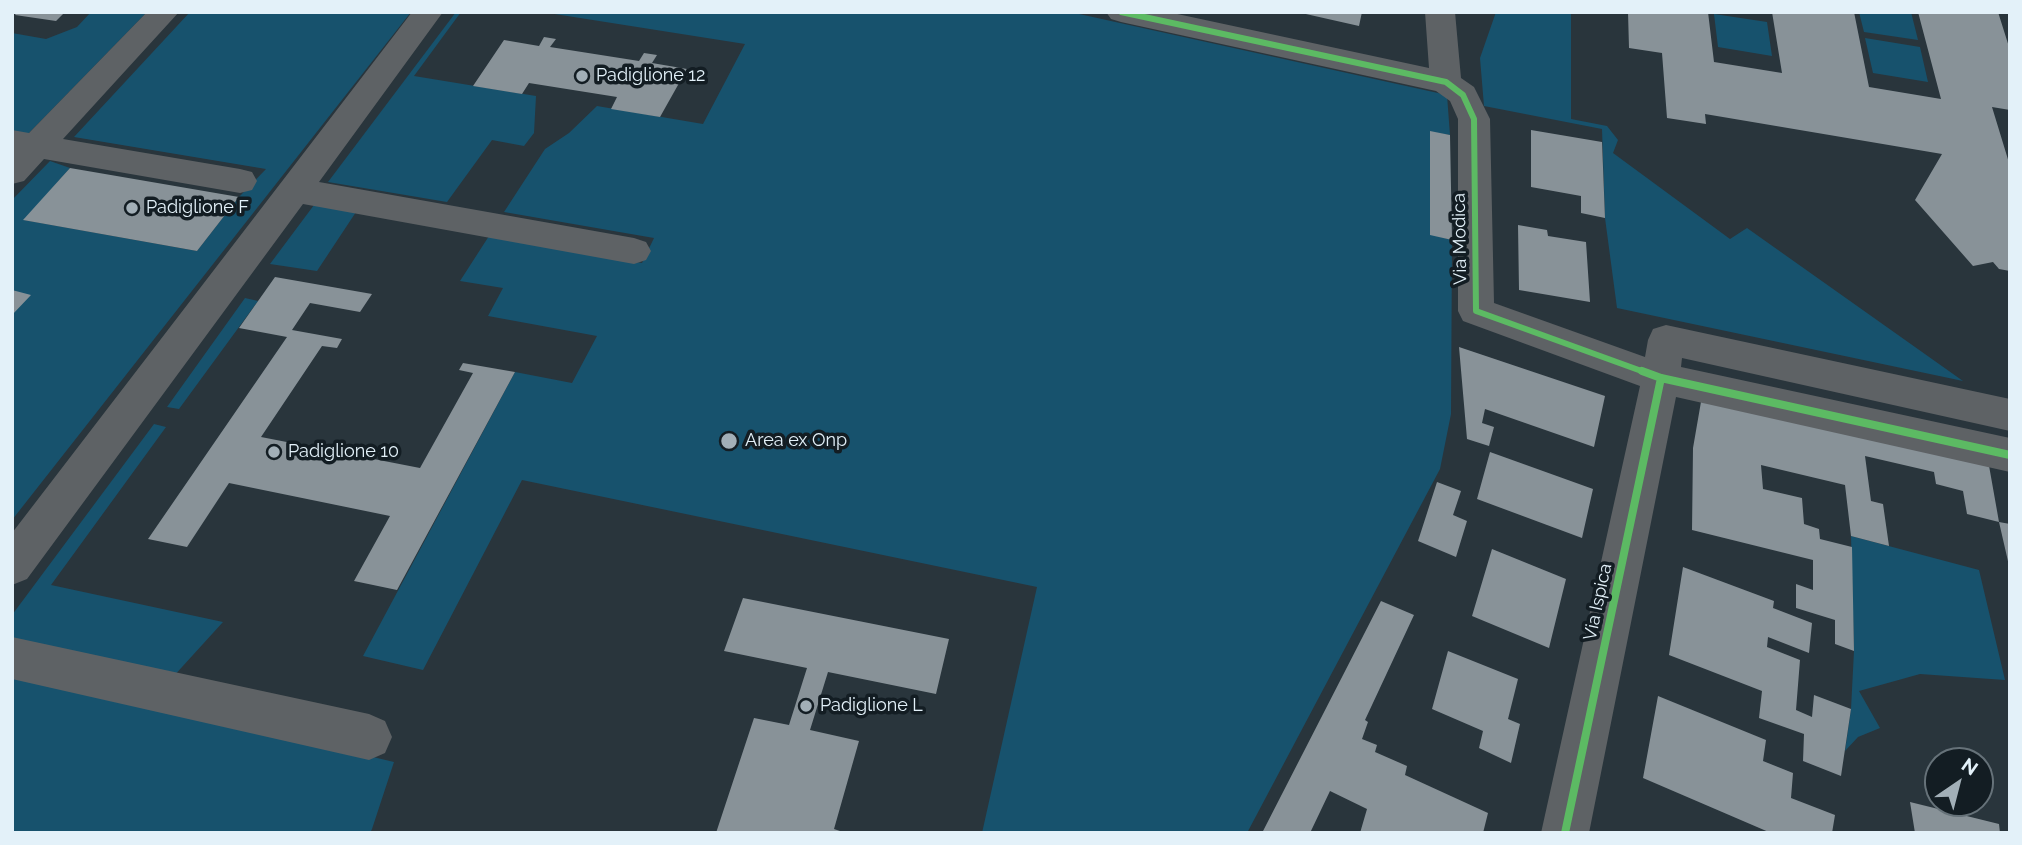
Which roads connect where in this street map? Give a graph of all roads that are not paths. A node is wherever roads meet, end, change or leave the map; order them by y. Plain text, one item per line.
1 (164, 12) edge
2 (428, 12) edge
3 (1121, 12) edge
4 (1440, 12) edge
5 (1446, 82) junction
6 (24, 144) edge
7 (12, 172) edge
8 (240, 181) dead end
9 (294, 190) junction
10 (634, 251) dead end
11 (1661, 377) junction
12 (1995, 412) edge
13 (2000, 453) edge
14 (12, 566) edge
15 (12, 658) edge
16 (369, 737) dead end
17 (1565, 833) edge

1 - 6 street
2 - 9 street
3 - 5 street
4 - 5 street
5 - 11 street, Via Modica
6 - 7 street
6 - 8 street
9 - 10 street
9 - 14 street
11 - 12 street, Via Ispica
11 - 13 street, Via Modica
11 - 17 street, Via Ispica
12 - 13 street
15 - 16 street

